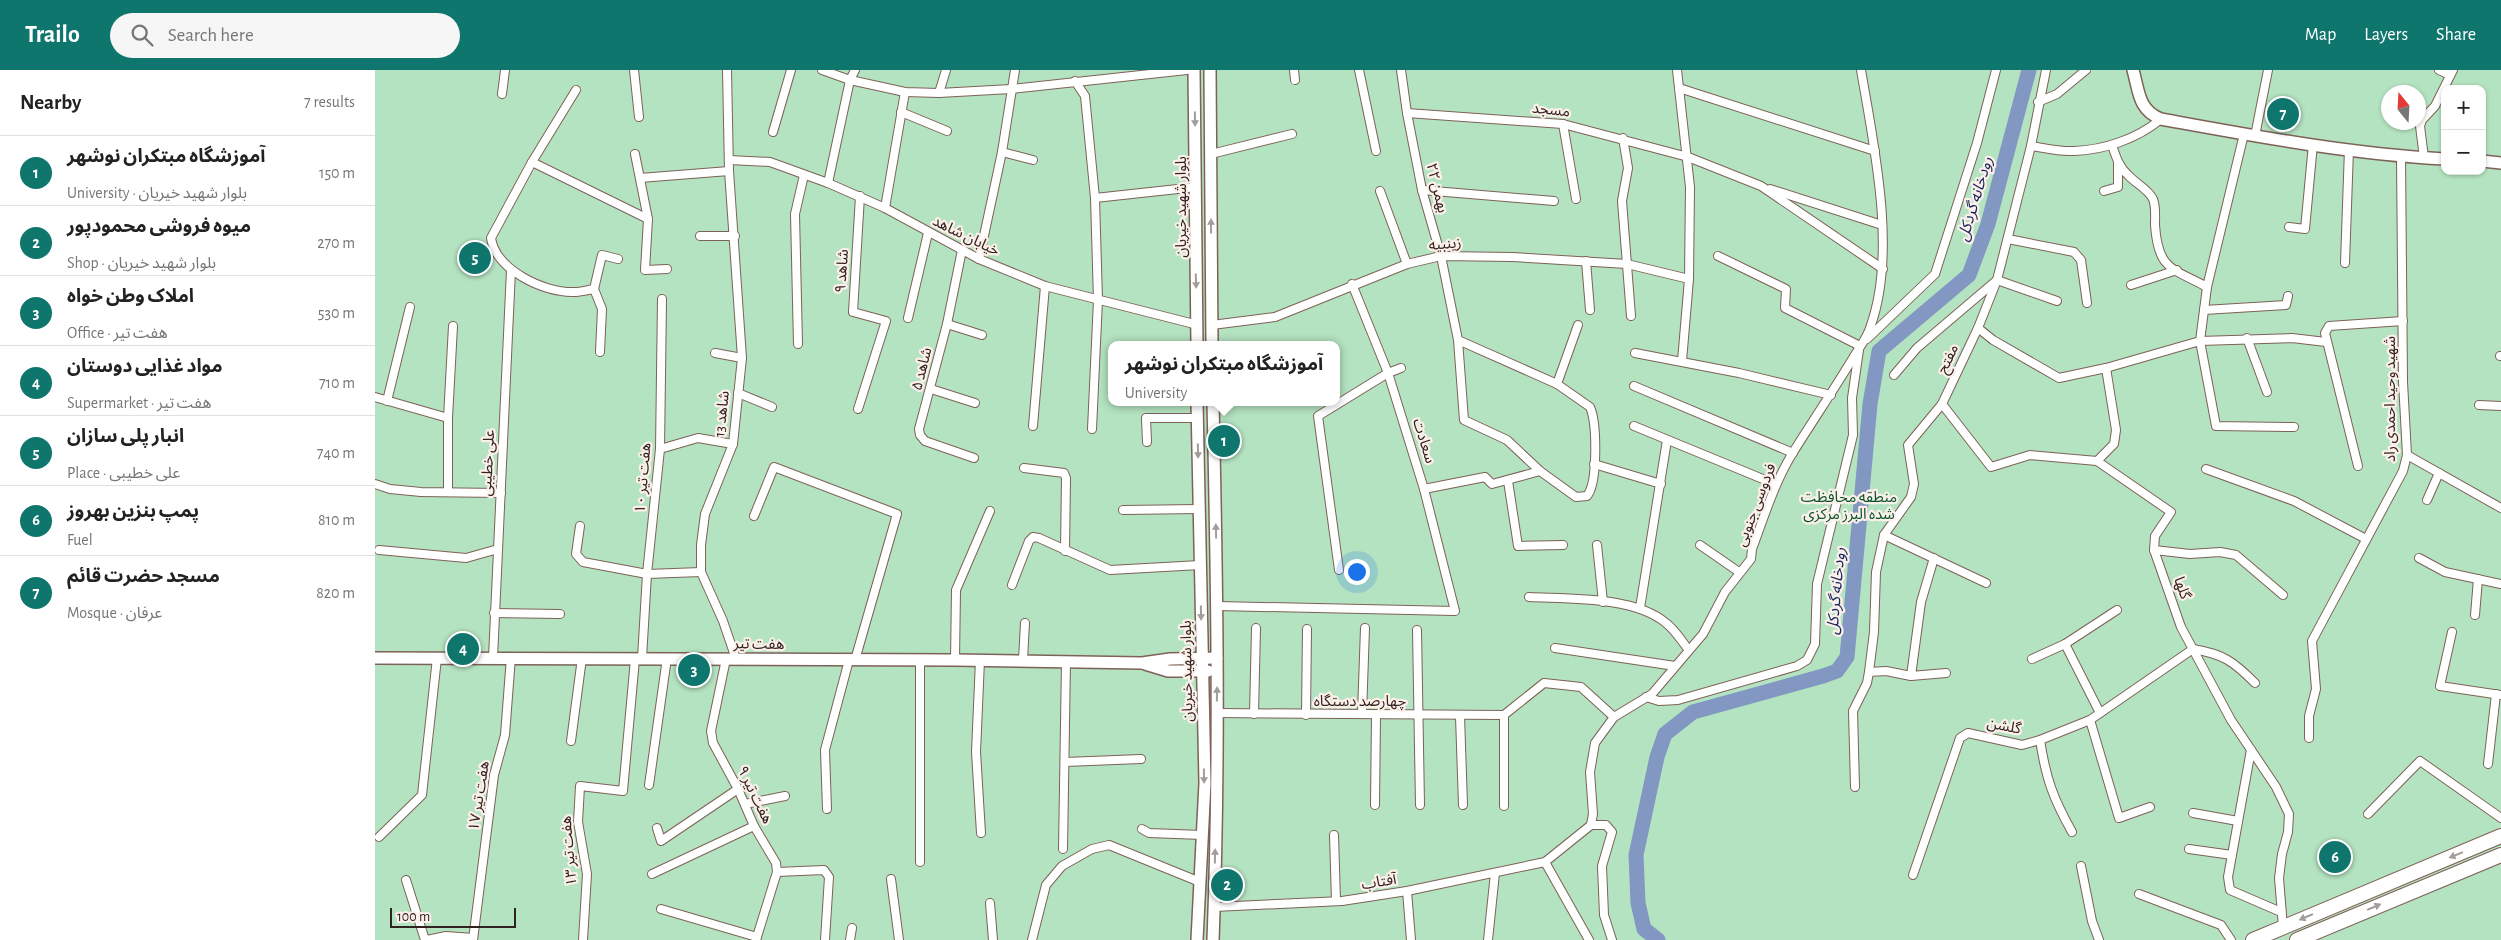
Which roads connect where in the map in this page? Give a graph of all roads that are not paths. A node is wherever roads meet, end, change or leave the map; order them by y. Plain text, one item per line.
1 (505, 70) edge
2 (634, 70) edge
3 (727, 70) edge
4 (791, 70) edge
5 (822, 70) edge
6 (855, 70) edge
7 (946, 70) edge
8 (1015, 70) edge
9 (1187, 70) edge
10 (1194, 70) edge
11 (1210, 70) edge
12 (1293, 70) edge
13 (1359, 70) edge
14 (1401, 70) edge
15 (1677, 70) edge
16 (1861, 70) edge
17 (1997, 70) edge
18 (2046, 70) edge
19 (2086, 70) edge
20 (2133, 70) edge
21 (2268, 70) edge
22 (2439, 70) edge
23 (2451, 72) edge
24 (850, 80) junction
25 (1295, 80) dead end
26 (1075, 81) junction
27 (1679, 88) junction
28 (1011, 89) junction
29 (576, 90) dead end
30 (905, 92) junction
31 (939, 93) junction
32 (502, 94) dead end
33 (2038, 102) junction
34 (901, 112) junction
35 (1407, 113) junction
36 (639, 117) dead end
37 (2161, 119) junction
38 (1563, 124) junction
39 (947, 131) dead end
40 (773, 132) dead end
41 (1292, 134) dead end
42 (2250, 135) junction
43 (1623, 138) junction
44 (2313, 144) junction
45 (2112, 145) junction
46 (2031, 146) junction
47 (2349, 149) junction
48 (1376, 151) dead end
49 (1875, 151) junction
50 (1002, 152) junction
51 (635, 154) dead end
52 (1211, 154) junction
53 (2401, 156) junction
54 (1688, 157) junction
55 (2424, 158) junction
56 (2441, 159) edge
57 (729, 160) junction
58 (1033, 160) dead end
59 (532, 162) junction
60 (2486, 162) edge
61 (2501, 162) edge
62 (2118, 164) junction
63 (729, 172) junction
64 (804, 175) junction
65 (640, 178) junction
66 (827, 183) junction
67 (1761, 186) junction
68 (1196, 187) junction
69 (1422, 190) junction
70 (2105, 191) dead end
71 (1380, 192) dead end
72 (861, 196) junction
73 (1095, 198) junction
74 (1554, 200) dead end
75 (1575, 200) dead end
76 (885, 208) junction
77 (648, 219) junction
78 (1882, 225) junction
79 (2289, 227) dead end
80 (928, 233) junction
81 (700, 236) dead end
82 (735, 236) junction
83 (2008, 239) junction
84 (962, 250) junction
85 (1441, 256) junction
86 (1718, 256) dead end
87 (618, 259) dead end
88 (979, 259) junction
89 (1586, 261) junction
90 (2345, 263) dead end
91 (1407, 264) junction
92 (1627, 264) junction
93 (667, 269) dead end
94 (1883, 269) junction
95 (511, 270) junction
96 (2177, 270) junction
97 (1689, 280) junction
98 (1997, 280) junction
99 (1352, 284) junction
100 (2131, 285) dead end
101 (1045, 286) junction
102 (2207, 287) junction
103 (594, 289) junction
104 (2288, 296) dead end
105 (662, 299) dead end
106 (1098, 300) junction
107 (2057, 301) dead end
108 (2087, 303) dead end
109 (410, 307) dead end
110 (1590, 310) dead end
111 (2204, 310) junction
112 (1631, 316) dead end
113 (908, 318) dead end
114 (2403, 321) junction
115 (947, 324) junction
116 (1197, 324) junction
117 (1212, 325) junction
118 (1578, 325) dead end
119 (453, 326) dead end
120 (1978, 328) junction
121 (982, 334) dead end
122 (2247, 338) junction
123 (1458, 340) junction
124 (1197, 341) edge
125 (1212, 341) edge
126 (2200, 342) junction
127 (2326, 342) junction
128 (798, 344) dead end
129 (1860, 346) junction
130 (600, 352) dead end
131 (715, 353) dead end
132 (1635, 353) dead end
133 (742, 358) junction
134 (1682, 361) junction
135 (1401, 368) dead end
136 (2106, 368) junction
137 (1388, 373) junction
138 (1894, 375) dead end
139 (1557, 384) junction
140 (1634, 386) dead end
141 (931, 389) junction
142 (738, 392) junction
143 (2267, 392) dead end
144 (1831, 395) junction
145 (375, 397) edge
146 (387, 401) junction
147 (1340, 402) edge
148 (975, 403) dead end
149 (1942, 404) junction
150 (2479, 405) dead end
151 (1197, 406) edge
152 (1213, 406) edge
153 (1334, 406) edge
154 (2501, 406) edge
155 (772, 408) dead end
156 (857, 409) dead end
157 (448, 418) junction
158 (1197, 418) junction
159 (1033, 426) dead end
160 (1634, 426) dead end
161 (2293, 427) dead end
162 (1092, 429) dead end
163 (1667, 440) junction
164 (1147, 442) dead end
165 (733, 444) junction
166 (660, 450) junction
167 (1793, 453) junction
168 (2407, 454) junction
169 (973, 458) dead end
170 (2097, 461) junction
171 (1594, 464) junction
172 (2358, 466) dead end
173 (1024, 468) dead end
174 (2207, 469) dead end
175 (1540, 471) junction
176 (2439, 473) junction
177 (1508, 481) junction
178 (375, 484) edge
179 (1661, 484) junction
180 (1775, 484) junction
181 (1424, 489) junction
182 (448, 491) junction
183 (501, 493) junction
184 (2427, 500) dead end
185 (2501, 508) edge
186 (1199, 509) junction
187 (1123, 510) dead end
188 (990, 512) dead end
189 (754, 516) dead end
190 (580, 526) dead end
191 (1885, 535) junction
192 (2366, 539) junction
193 (1597, 544) dead end
194 (1700, 544) dead end
195 (1563, 545) dead end
196 (498, 549) junction
197 (379, 550) dead end
198 (2154, 550) junction
199 (1065, 551) junction
200 (1934, 558) junction
201 (2419, 558) dead end
202 (1200, 565) junction
203 (1339, 570) dead end
204 (701, 572) junction
205 (1739, 572) junction
206 (647, 574) junction
207 (2478, 579) junction
208 (1986, 583) dead end
209 (2501, 584) edge
210 (1012, 585) dead end
211 (2283, 595) dead end
212 (1529, 597) dead end
213 (1603, 602) junction
214 (1217, 606) junction
215 (1640, 608) junction
216 (2117, 610) dead end
217 (495, 613) junction
218 (560, 614) dead end
219 (2475, 615) dead end
220 (1025, 623) dead end
221 (1256, 628) dead end
222 (1365, 628) dead end
223 (1307, 629) dead end
224 (1417, 630) dead end
225 (2452, 632) dead end
226 (2065, 644) junction
227 (1555, 648) dead end
228 (1688, 649) junction
229 (2193, 649) junction
230 (511, 657) junction
231 (375, 658) edge
232 (437, 658) junction
233 (493, 658) junction
234 (581, 658) junction
235 (639, 658) junction
236 (667, 658) junction
237 (1202, 658) junction
238 (1217, 658) junction
239 (731, 659) junction
240 (2032, 659) dead end
241 (853, 660) junction
242 (920, 660) junction
243 (955, 660) junction
244 (981, 660) junction
245 (1023, 660) junction
246 (1066, 661) junction
247 (1142, 663) junction
248 (1675, 666) junction
249 (1202, 671) junction
250 (1217, 671) junction
251 (1869, 672) junction
252 (1946, 673) dead end
253 (1911, 676) junction
254 (2255, 683) dead end
255 (2498, 694) edge
256 (1646, 697) junction
257 (1216, 712) junction
258 (2101, 713) junction
259 (1254, 714) junction
260 (1362, 714) junction
261 (1306, 715) junction
262 (1376, 715) junction
263 (1418, 715) junction
264 (1504, 715) junction
265 (1460, 716) junction
266 (1614, 717) junction
267 (2090, 720) junction
268 (2309, 738) dead end
269 (571, 740) dead end
270 (2040, 740) junction
271 (2251, 750) junction
272 (1141, 759) dead end
273 (1065, 762) junction
274 (2488, 764) dead end
275 (649, 785) dead end
276 (1855, 787) dead end
277 (739, 788) junction
278 (785, 796) dead end
279 (745, 804) junction
280 (1375, 805) dead end
281 (1421, 805) dead end
282 (1463, 805) dead end
283 (1504, 806) dead end
284 (2150, 807) dead end
285 (827, 809) dead end
286 (2193, 813) dead end
287 (2368, 814) dead end
288 (2501, 818) edge
289 (2238, 821) junction
290 (1591, 825) junction
291 (754, 826) junction
292 (657, 828) dead end
293 (1142, 829) dead end
294 (2072, 832) dead end
295 (981, 833) dead end
296 (1334, 834) dead end
297 (1202, 835) junction
298 (2501, 836) edge
299 (379, 838) dead end
300 (1063, 849) dead end
301 (2189, 849) dead end
302 (2501, 855) edge
303 (2232, 856) junction
304 (920, 862) dead end
305 (1545, 862) junction
306 (2081, 866) dead end
307 (777, 872) junction
308 (1495, 873) junction
309 (652, 874) dead end
310 (1913, 875) dead end
311 (891, 879) dead end
312 (406, 880) dead end
313 (1200, 882) junction
314 (1407, 891) junction
315 (2139, 894) dead end
316 (1336, 902) junction
317 (990, 903) dead end
318 (1214, 907) junction
319 (661, 909) dead end
320 (2281, 912) junction
321 (2283, 927) junction
322 (852, 928) dead end
323 (757, 938) edge
324 (473, 939) edge
325 (426, 940) edge
326 (583, 940) edge
327 (825, 940) edge
328 (851, 940) edge
329 (899, 940) edge
330 (993, 940) edge
331 (1032, 940) edge
332 (1197, 940) edge
333 (1213, 940) edge
334 (1411, 940) edge
335 (1488, 940) edge
336 (1589, 940) edge
337 (1612, 940) edge
338 (2099, 940) edge
339 (2231, 940) edge
340 (2253, 940) edge
341 (2297, 940) edge

1 - 32 street
2 - 36 street
3 - 57 street, شاهد 13
4 - 40 street
5 - 24 street
6 - 24 street
7 - 31 street
8 - 28 street
9 - 26 street
10 -> 68 main road, بلوار شهید خیریان
11 - 52 main road, بلوار شهید خیریان
12 - 25 street
13 - 48 street
14 - 35 street, ۲۲ بهمن
15 - 27 street
16 - 49 street, فردوسی جنوبی
17 - 129 street
18 - 33 street, مفتح
19 - 33 street
20 - 37 main road
21 - 42 street
22 - 23 street
23 - 55 street
24 - 30 street
24 - 66 street
26 - 28 street
26 - 73 street
27 - 49 street
27 - 54 street
28 - 31 street
28 - 50 street
29 - 59 street
30 - 31 street
30 - 34 street
33 - 46 street, مفتح
34 - 39 street
34 - 76 street
35 - 38 street, مسجد
35 - 69 street, ۲۲ بهمن
37 - 42 main road
37 - 45 street
38 - 43 street, مسجد
38 - 75 street
41 - 52 street
42 - 44 main road
42 - 102 street
43 - 54 street, مسجد
43 - 92 street
44 - 47 main road
44 - 79 street
45 - 46 street
45 - 62 street
46 - 83 street, مفتح
47 - 53 main road
47 - 90 street
49 - 78 street, فردوسی جنوبی
50 - 58 street
50 - 88 street
51 - 65 street
117 -> 52 main road, بلوار شهید خیریان
53 - 55 main road
53 - 114 street, شهید وحید احمدی راد
54 - 67 street, مسجد
54 - 97 street
55 - 56 main road
57 - 63 street, شاهد 13
57 - 64 street, خیابان شاهد
59 - 77 street
59 - 95 street
60 - 61 main road
62 - 70 street
62 - 96 street
63 - 65 street
63 - 82 street, شاهد 13
64 - 66 street, خیابان شاهد
64 - 128 street
65 - 77 street
66 - 72 street, خیابان شاهد
67 - 78 street
67 - 94 street
68 - 73 street
68 -> 116 main road, بلوار شهید خیریان
69 - 74 street
69 - 85 street, ۲۲ بهمن
71 - 91 street
72 - 76 street, خیابان شاهد
72 - 156 street, شاهد ۹
73 - 106 street
76 - 80 street, خیابان شاهد
77 - 93 street
78 - 94 street, فردوسی جنوبی
80 - 84 street, خیابان شاهد
80 - 113 street
81 - 82 street
82 - 133 street, شاهد 13
83 - 98 street, مفتح
83 - 108 street
84 - 88 street, خیابان شاهد
84 - 115 street, شاهد ۵
85 - 89 street, زینبیه
85 - 91 street, زینبیه
85 - 123 street, ۲۲ بهمن
86 - 129 street
87 - 103 street
88 - 101 street, خیابان شاهد
89 - 92 street, زینبیه
89 - 110 street
91 - 99 street, زینبیه
92 - 97 street, زینبیه
92 - 112 street
94 - 129 street, فردوسی جنوبی
95 - 103 street
95 - 183 street, علی خطیبی
96 - 100 street
96 - 102 street
97 - 134 street
98 - 107 street
98 - 120 street, مفتح
98 - 138 street
99 - 117 street, زینبیه
99 - 137 street, سعادت
101 - 106 street, خیابان شاهد
101 - 159 street
102 - 111 street
103 - 130 street
104 - 111 street
105 - 166 street, هفت تیر ۱۰
106 - 116 street, خیابان شاهد
106 - 162 street
109 - 146 street
111 - 126 street
114 - 127 street
114 - 168 street, شهید وحید احمدی راد
115 - 121 street
115 - 141 street, شاهد ۵
116 - 117 main road
116 - 124 main road, بلوار شهید خیریان
117 - 125 main road, بلوار شهید خیریان
118 - 139 street
119 - 157 street
120 - 136 street
120 - 149 street, مفتح
122 - 126 street
122 - 127 street
122 - 143 street
123 - 139 street, ۲۲ بهمن
123 - 175 street, ۲۲ بهمن
126 - 136 street
126 - 161 street
127 - 172 street
129 - 144 street, فردوسی جنوبی
129 - 256 street
131 - 133 street
132 - 134 street
133 - 142 street, شاهد 13
134 - 144 street
135 - 137 street
136 - 170 street
137 - 147 street
137 - 181 street, سعادت
139 - 171 street, ۲۲ بهمن
140 - 167 street
141 - 148 street
141 - 169 street, شاهد ۵
142 - 155 street
142 - 165 street, شاهد 13
144 - 167 street, فردوسی جنوبی
145 - 146 street
146 - 157 street
149 - 170 street
149 - 191 street, مفتح
150 - 154 street
151 - 158 main road, بلوار شهید خیریان
214 -> 152 main road, بلوار شهید خیریان
153 - 203 street
157 - 182 street
158 - 164 street
158 -> 186 main road, بلوار شهید خیریان
160 - 163 street
163 - 179 street
163 - 180 street
165 - 166 street
165 - 204 street, شاهد 13
166 - 206 street, هفت تیر ۱۰
167 - 180 street, فردوسی جنوبی
168 - 176 street
168 - 192 street, شهید وحید احمدی راد
170 - 198 street
171 - 175 street, ۲۲ بهمن
171 - 179 street
173 - 199 street
174 - 192 street
175 - 177 street
176 - 184 street
176 - 185 street
177 - 181 street
177 - 195 street
178 - 182 street
179 - 215 street
180 - 205 street, فردوسی جنوبی
181 - 214 street, سعادت
182 - 183 street
183 - 196 street, علی خطیبی
186 - 187 street
186 - 202 main road, بلوار شهید خیریان
188 - 243 street
189 - 241 street
190 - 206 street
191 - 200 street
191 - 251 street
192 - 268 street, شهید وحید احمدی راد
193 - 213 street
194 - 205 street
196 - 197 street
196 - 217 street, علی خطیبی
198 - 211 street
198 - 229 street, گلها
199 - 202 street
199 - 210 street
200 - 208 street
200 - 253 street
201 - 207 street
202 -> 237 main road, بلوار شهید خیریان
204 - 206 street
204 - 239 street, شاهد 13
205 - 228 street, فردوسی جنوبی
206 - 235 street, هفت تیر ۱۰
207 - 209 street
207 - 219 street
212 - 213 street
213 - 215 street
214 - 238 main road, بلوار شهید خیریان
215 - 228 street
216 - 226 street
217 - 218 street
217 - 233 street, علی خطیبی
220 - 245 street
221 - 259 street
222 - 260 street
223 - 261 street
224 - 263 street
225 - 255 street
226 - 240 street
226 - 258 street
227 - 248 street
228 - 248 street, فردوسی جنوبی
229 - 254 street
229 - 258 street, گلشن
229 - 271 street, گلها
230 - 233 main road, هفت تیر
230 - 234 main road, هفت تیر
230 - 324 street, هفت تیر ۱۷
231 - 232 main road, هفت تیر
232 - 233 main road, هفت تیر
232 - 299 street
234 - 235 main road, هفت تیر
234 - 269 street
235 - 236 main road, هفت تیر
235 - 326 street, هفت تیر ۱۳
236 - 239 main road, هفت تیر
236 - 275 street
237 - 238 main road, هفت تیر
237 - 247 main road, هفت تیر
237 - 249 main road, بلوار شهید خیریان
238 - 250 main road, بلوار شهید خیریان
239 - 241 main road, هفت تیر
239 - 277 street, هفت تیر ۹
241 - 242 main road, هفت تیر
241 - 285 street
242 - 243 main road, هفت تیر
242 - 304 street
243 - 244 main road, هفت تیر
244 - 245 main road, هفت تیر
244 - 295 street
245 - 246 main road, هفت تیر
246 - 247 main road, هفت تیر
246 - 273 street
247 - 249 main road, هفت تیر
248 - 256 street, فردوسی جنوبی
249 - 250 main road, هفت تیر
249 -> 297 main road, بلوار شهید خیریان
257 -> 250 main road, بلوار شهید خیریان
251 - 253 street
251 - 276 street
252 - 253 street
255 - 274 street
256 - 266 street, فردوسی جنوبی
257 - 259 street, چهارصد دستگاه
318 -> 257 main road, بلوار شهید خیریان
258 - 267 street, گلشن
259 - 261 street, چهارصد دستگاه
260 - 261 street, چهارصد دستگاه
260 - 262 street, چهارصد دستگاه
262 - 263 street, چهارصد دستگاه
262 - 280 street
263 - 265 street, چهارصد دستگاه
263 - 281 street
264 - 265 street, چهارصد دستگاه
264 - 266 street
264 - 283 street
265 - 282 street
266 - 290 street, فردوسی جنوبی
267 - 270 street, گلشن
267 - 284 street
270 - 294 street
270 - 310 street, گلشن
271 - 289 street
271 - 320 street, گلها
272 - 273 street
273 - 300 street
277 - 279 street, هفت تیر ۹
277 - 292 street
278 - 279 street
279 - 291 street, هفت تیر ۹
286 - 289 street
287 - 288 street
289 - 303 street
290 - 305 street
290 - 337 street
291 - 307 street, هفت تیر ۹
291 - 309 street
293 - 297 street
296 - 316 street
297 - 313 main road, بلوار شهید خیریان
298 -> 321 highway
301 - 303 street
341 -> 302 highway
303 - 320 street
305 - 308 street, آفتاب
305 - 336 street
306 - 338 street
307 - 323 street
307 - 327 street
308 - 314 street, آفتاب
308 - 335 street
311 - 329 street
312 - 325 street
313 - 331 street
313 - 332 main road, بلوار شهید خیریان
314 - 316 street, آفتاب
314 - 334 street
315 - 339 street
316 - 318 street, آفتاب
317 - 330 street
318 - 333 main road, بلوار شهید خیریان
319 - 323 street
320 - 321 street, گلها
321 - 340 highway
322 - 328 street
324 - 325 street

